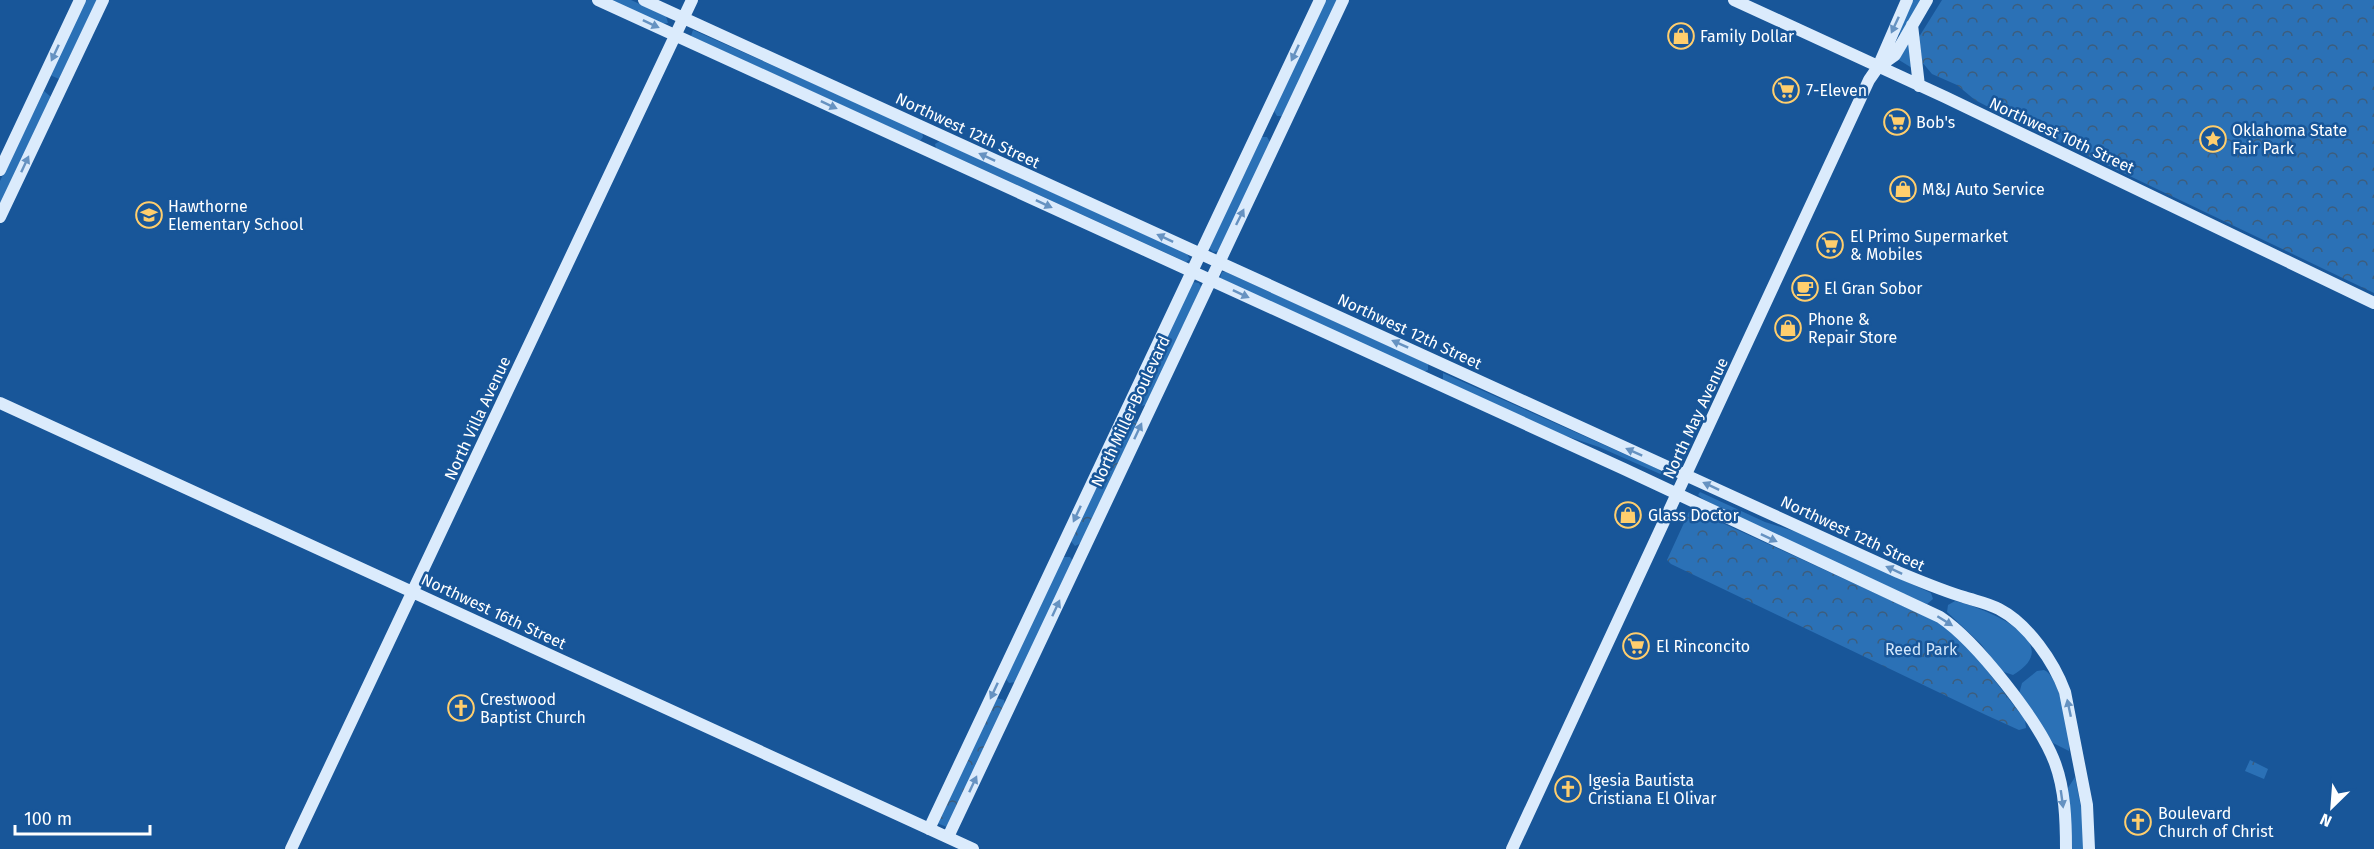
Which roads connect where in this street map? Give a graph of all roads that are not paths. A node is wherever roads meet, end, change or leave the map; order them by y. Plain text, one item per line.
1 (80, 0) edge
2 (103, 0) edge
3 (598, 0) edge
4 (644, 0) edge
5 (692, 0) edge
6 (1320, 0) edge
7 (1344, 0) edge
8 (1734, 0) edge
9 (1907, 0) edge
10 (1927, 0) edge
11 (684, 18) junction
12 (1912, 25) junction
13 (676, 36) junction
14 (1878, 67) junction
15 (1919, 86) junction
16 (0, 170) edge
17 (0, 217) edge
18 (1200, 254) junction
19 (1219, 262) junction
20 (1191, 272) junction
21 (1210, 280) junction
22 (2374, 303) edge
23 (0, 403) edge
24 (1687, 476) junction
25 (1678, 495) junction
26 (414, 592) junction
27 (929, 829) junction
28 (948, 837) junction
29 (291, 849) edge
30 (973, 849) edge
31 (1512, 849) edge
32 (2066, 849) edge
33 (2089, 849) edge

1 -> 16 street
17 -> 2 street
3 -> 13 street
4 - 11 street, Northwest 12th Street
5 - 11 street, North Villa Avenue
6 -> 18 street, North Miller Boulevard
19 -> 7 street, North Miller Boulevard
8 - 14 street, Northwest 10th Street
9 -> 14 street, North May Avenue
10 - 12 street, North May Avenue
11 - 13 street, North Villa Avenue
18 -> 11 street, Northwest 12th Street
12 - 14 street, North May Avenue
12 - 15 street
13 -> 20 street
13 - 26 street, North Villa Avenue
14 - 15 street, Northwest 10th Street
14 - 24 street, North May Avenue
15 - 22 street, Northwest 10th Street
18 - 19 street, Northwest 12th Street
18 - 20 street, North Miller Boulevard
19 - 21 street, North Miller Boulevard
24 -> 19 street, Northwest 12th Street
20 - 21 street
20 -> 27 street, North Miller Boulevard
21 -> 25 street
28 -> 21 street, North Miller Boulevard
23 - 26 street, Northwest 16th Street
24 - 25 street, North May Avenue
33 -> 24 street, Northwest 12th Street
25 - 31 street, North May Avenue
25 -> 32 street
26 - 27 street, Northwest 16th Street
26 - 29 street, North Villa Avenue
27 - 28 street, Northwest 16th Street
28 - 30 street, Northwest 16th Street

